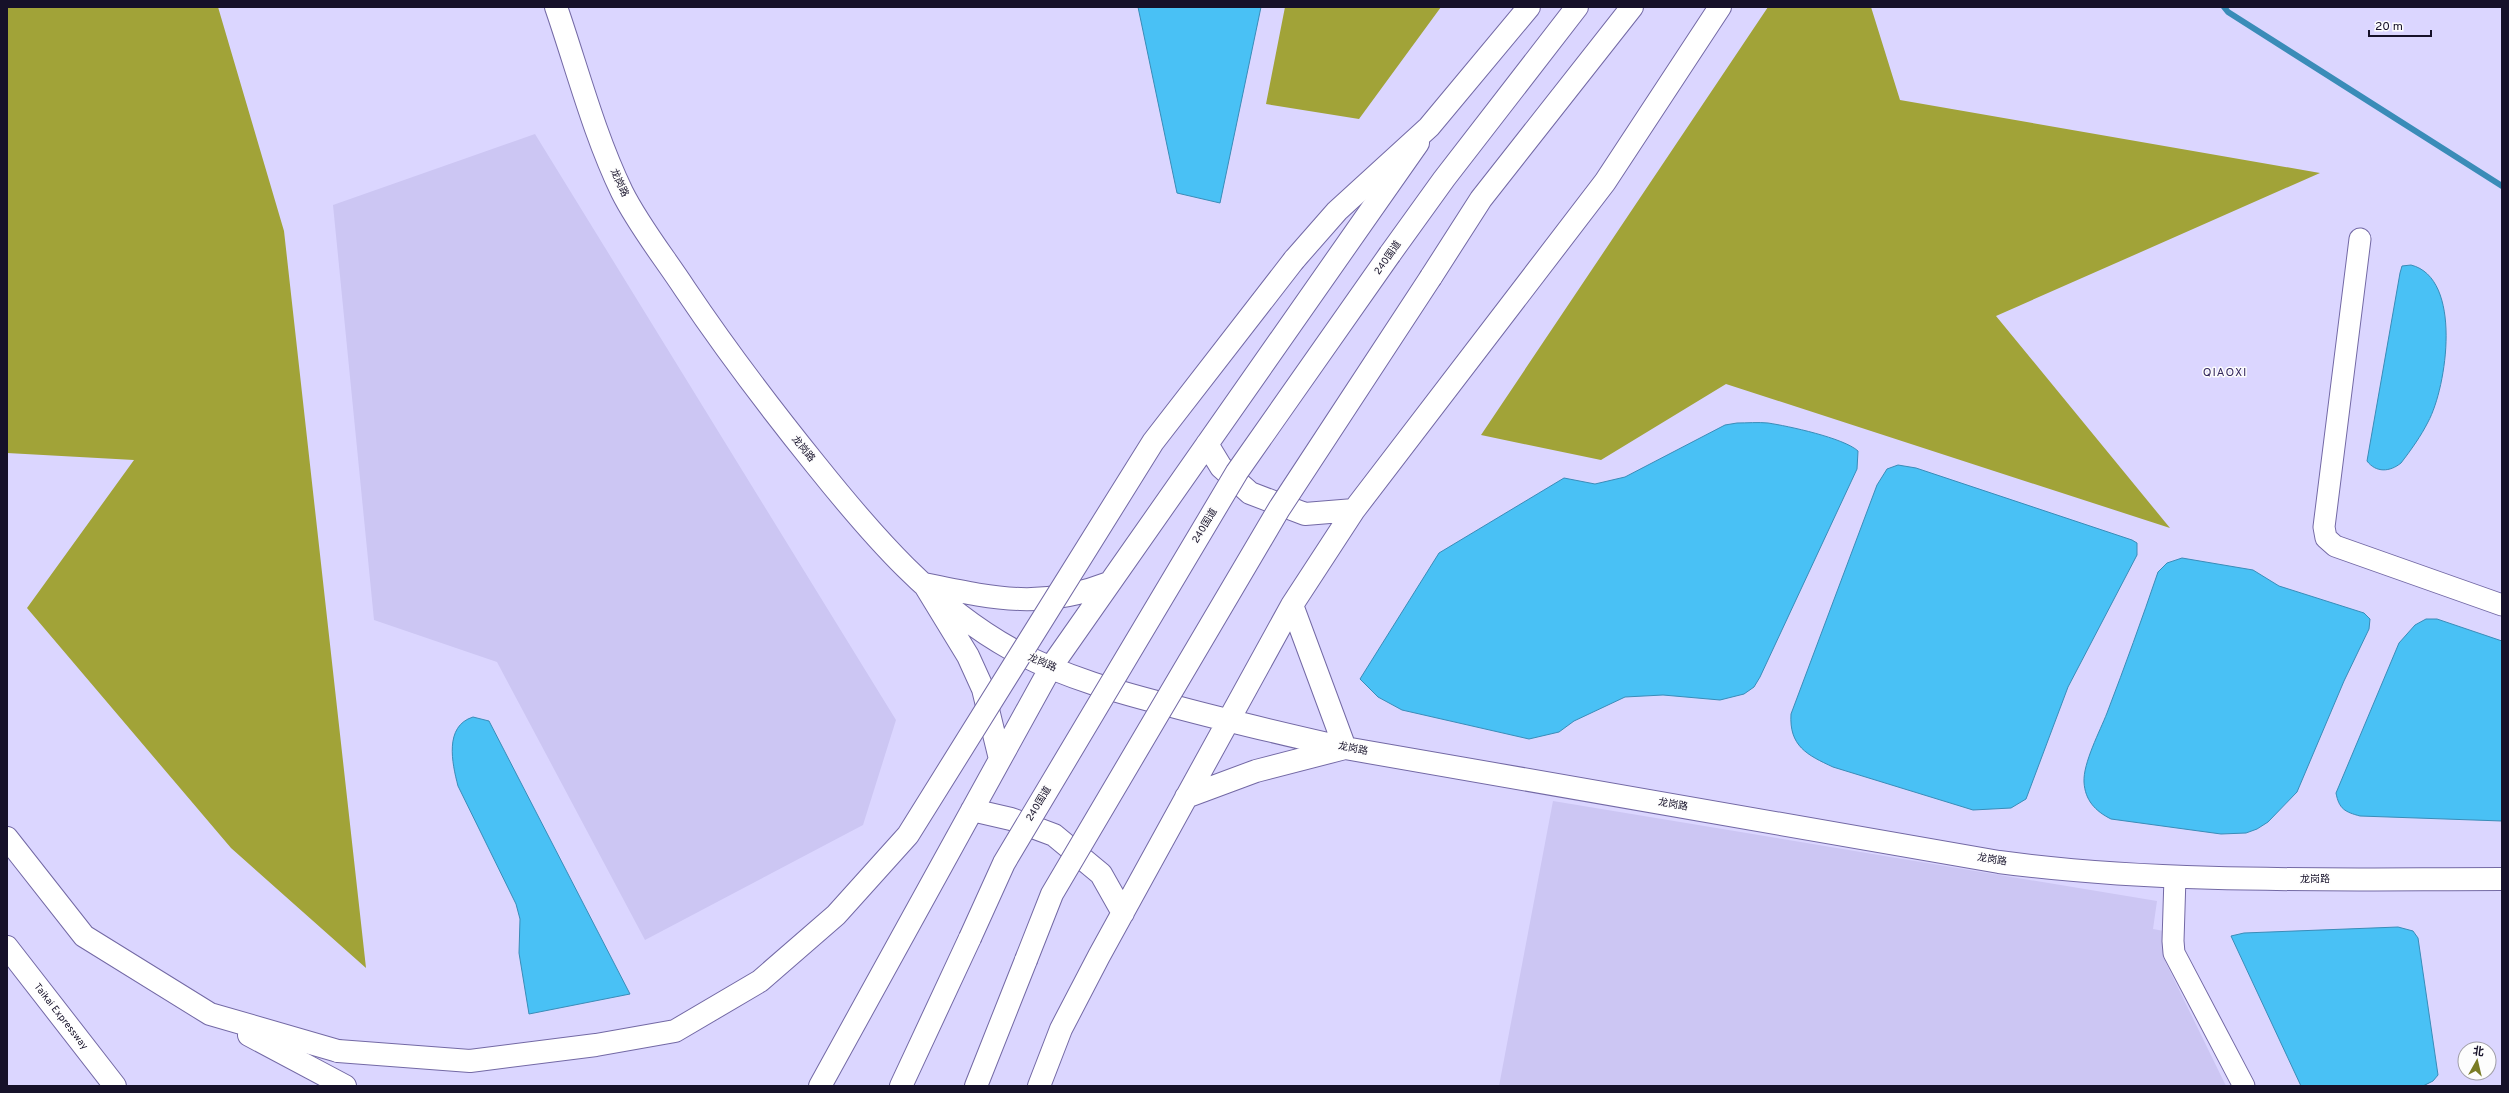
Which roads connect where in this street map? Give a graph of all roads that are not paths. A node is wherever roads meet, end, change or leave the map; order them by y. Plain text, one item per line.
1 (556, 7) edge
2 (1529, 7) edge
3 (1577, 7) edge
4 (1632, 7) edge
5 (1720, 7) edge
6 (1429, 127) junction
7 (2360, 240) dead end
8 (1207, 444) junction
9 (1354, 510) junction
10 (1109, 583) junction
11 (924, 584) junction
12 (1292, 605) junction
13 (2502, 606) edge
14 (1051, 667) junction
15 (1228, 721) junction
16 (1345, 748) junction
17 (1000, 759) junction
18 (1186, 797) junction
19 (972, 810) junction
20 (7, 838) edge
21 (2175, 877) junction
22 (2502, 880) edge
23 (1123, 913) junction
24 (7, 947) edge
25 (210, 1014) junction
26 (341, 1084) edge
27 (115, 1086) edge
28 (820, 1086) edge
29 (901, 1086) edge
30 (976, 1086) edge
31 (1039, 1086) edge
32 (2244, 1086) edge

1 - 11 main road, 龙岗路
2 - 6 main road
3 - 29 main road, 240国道, bridge
4 - 30 main road, bridge
5 - 9 main road
6 - 8 main road
6 - 25 main road, bridge
7 - 13 street
8 - 9 main road
8 - 10 main road
9 - 12 main road
10 - 11 main road
10 - 14 main road
11 - 14 main road, 龙岗路
11 - 17 main road
12 - 15 main road
12 - 16 main road
14 - 15 main road, 龙岗路
14 - 17 main road
15 - 16 main road, 龙岗路
15 - 18 main road
16 - 18 main road
16 - 21 main road, 龙岗路
17 - 19 main road
18 - 23 main road
19 - 23 main road
19 - 28 main road
20 - 25 main road
21 - 22 main road, 龙岗路
21 - 32 street
23 - 31 main road
24 - 27 main road, Taikai Expressway
25 - 26 main road

